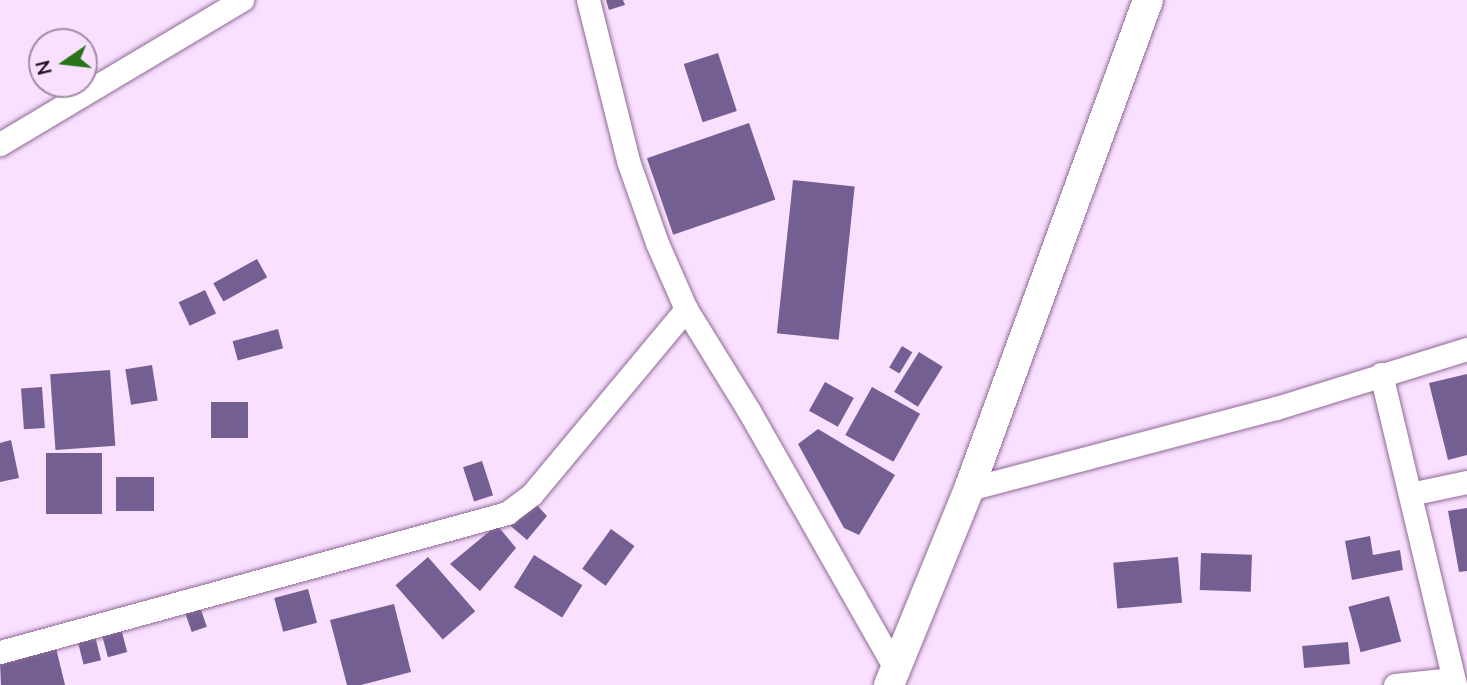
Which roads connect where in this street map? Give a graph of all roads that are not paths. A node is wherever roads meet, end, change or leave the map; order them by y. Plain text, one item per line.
1 (242, 0) edge
2 (588, 0) edge
3 (1148, 0) edge
4 (0, 144) edge
5 (686, 309) junction
6 (1467, 349) edge
7 (1381, 374) junction
8 (1467, 482) edge
9 (969, 489) junction
10 (1410, 494) junction
11 (0, 652) edge
12 (892, 676) edge
13 (1454, 682) edge
14 (1395, 685) edge

1 - 4 street
2 - 5 street
3 - 9 street
5 - 11 street
5 - 12 street
6 - 7 street
7 - 9 street
7 - 10 street
8 - 10 street
9 - 12 street
10 - 13 street
13 - 14 street

